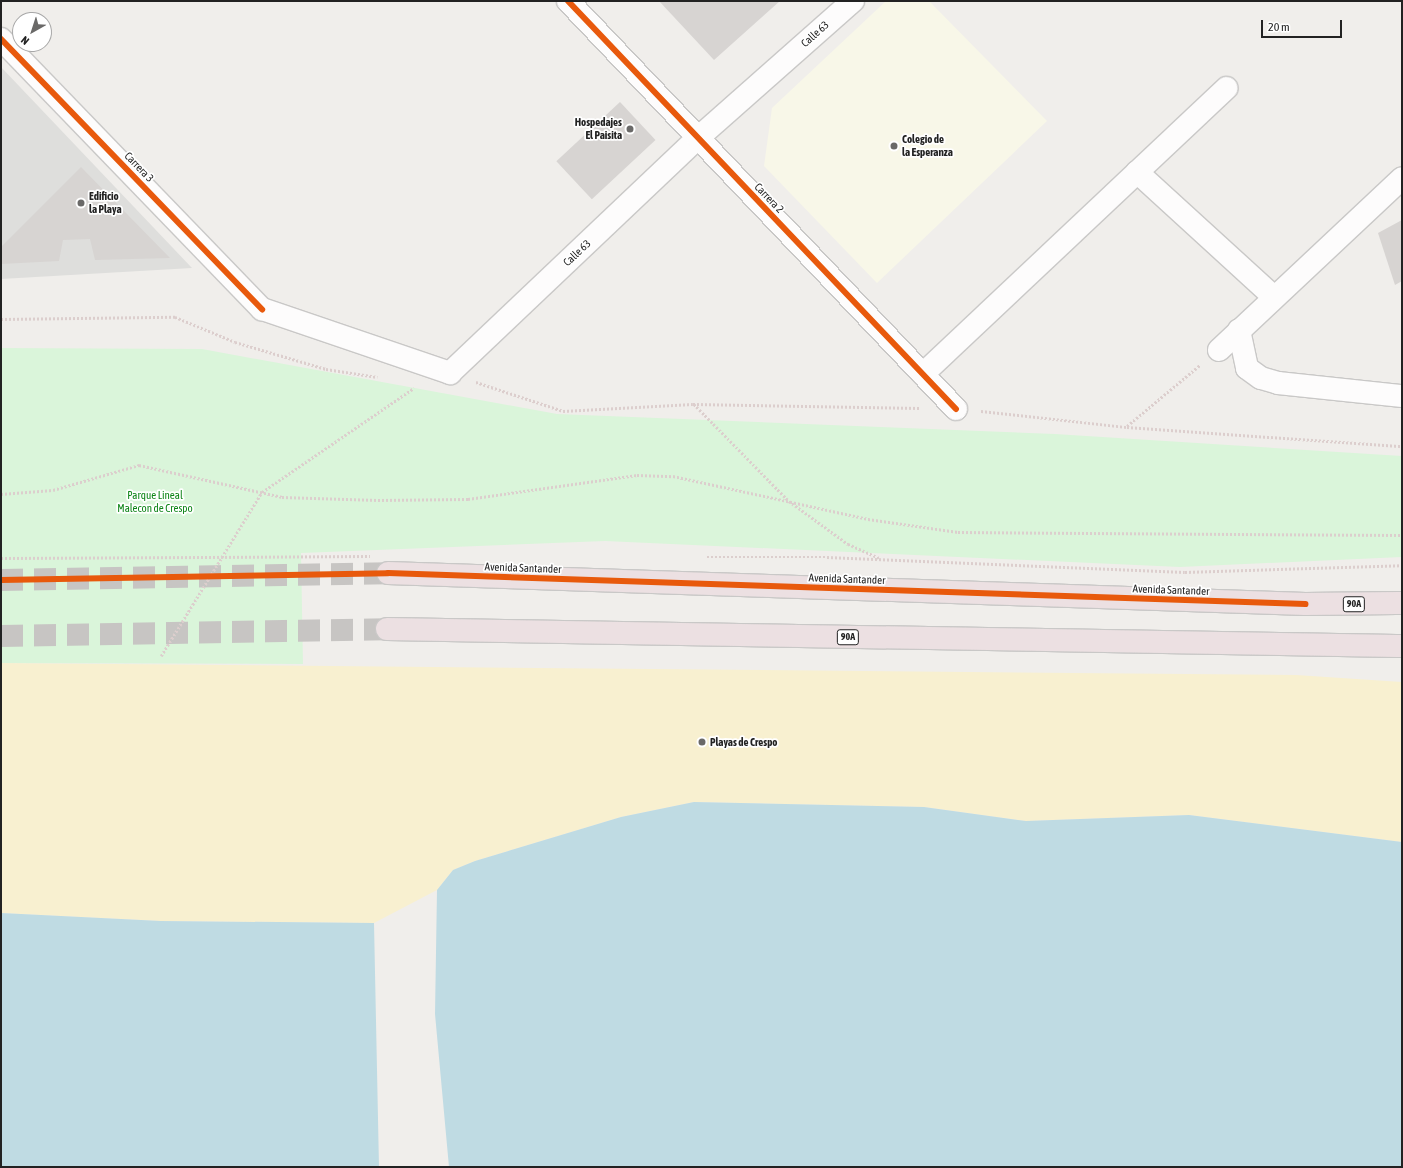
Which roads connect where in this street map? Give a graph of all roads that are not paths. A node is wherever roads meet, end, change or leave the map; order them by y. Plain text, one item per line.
1 (568, 1) edge
2 (853, 1) edge
3 (1, 39) edge
4 (1226, 88) dead end
5 (698, 138) junction
6 (1137, 172) junction
7 (1402, 178) edge
8 (1273, 296) junction
9 (1239, 330) junction
10 (1219, 350) road end
11 (450, 373) joint
12 (923, 374) junction
13 (1402, 396) edge
14 (956, 408) road end
15 (388, 573) tunnel mouth
16 (1402, 603) edge
17 (387, 629) tunnel mouth
18 (1402, 646) edge

1 - 5 street, Carrera 2
2 - 5 street, Calle 63
3 - 11 street, Carrera 3
4 - 6 street
5 - 11 street, Calle 63
5 - 12 street, Carrera 2
6 - 8 street
6 - 12 street
7 - 8 street
8 - 9 street
9 - 10 street
9 - 13 street
12 - 14 street, Carrera 2
15 - 16 highway, Avenida Santander / 90A
17 - 18 highway, 90A

